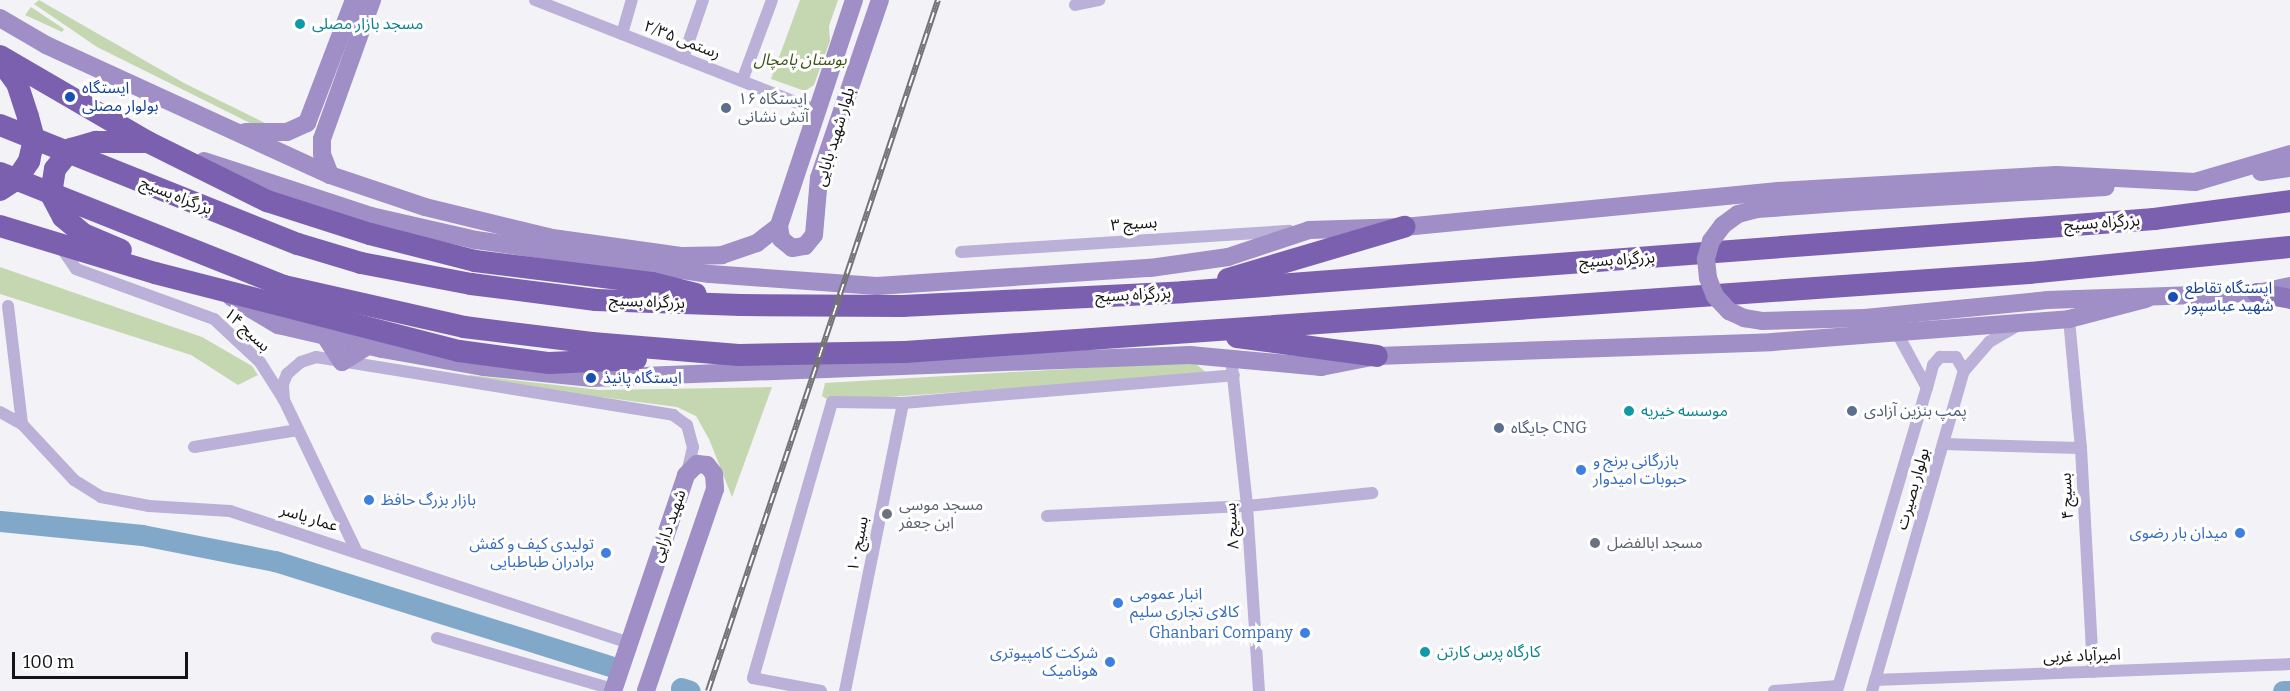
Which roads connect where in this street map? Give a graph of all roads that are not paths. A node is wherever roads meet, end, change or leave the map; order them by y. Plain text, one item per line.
1 (354, 0) edge
2 (372, 0) edge
3 (632, 0) edge
4 (703, 0) edge
5 (772, 0) edge
6 (854, 0) edge
7 (880, 0) edge
8 (1099, 0) edge
9 (543, 1) edge
10 (1075, 5) dead end
11 (0, 18) edge
12 (622, 34) junction
13 (0, 58) edge
14 (683, 58) junction
15 (742, 81) junction
16 (818, 111) junction
17 (319, 120) junction
18 (0, 125) edge
19 (223, 128) junction
20 (148, 142) junction
21 (2290, 154) edge
22 (2290, 168) edge
23 (0, 173) edge
24 (330, 175) junction
25 (2195, 182) junction
26 (370, 188) junction
27 (0, 190) edge
28 (2290, 201) edge
29 (0, 226) edge
30 (778, 226) junction
31 (1404, 227) junction
32 (427, 230) junction
33 (1309, 230) junction
34 (548, 237) junction
35 (59, 245) junction
36 (2290, 247) edge
37 (961, 252) dead end
38 (155, 273) junction
39 (2290, 286) edge
40 (216, 288) junction
41 (1184, 292) junction
42 (2257, 293) junction
43 (2146, 299) junction
44 (2290, 299) edge
45 (741, 305) junction
46 (8, 306) dead end
47 (2069, 319) junction
48 (2023, 323) junction
49 (1191, 330) junction
50 (1897, 333) junction
51 (325, 336) junction
52 (368, 346) junction
53 (739, 355) junction
54 (1377, 356) junction
55 (342, 362) junction
56 (1232, 368) junction
57 (1964, 370) junction
58 (1927, 388) junction
59 (284, 400) junction
60 (903, 402) junction
61 (0, 412) edge
62 (22, 424) junction
63 (298, 430) junction
64 (1943, 444) junction
65 (194, 447) dead end
66 (2080, 448) junction
67 (686, 475) junction
68 (1372, 493) dead end
69 (1247, 506) junction
70 (1047, 516) dead end
71 (356, 550) junction
72 (437, 638) dead end
73 (628, 644) junction
74 (2290, 664) edge
75 (2092, 672) junction
76 (1874, 685) edge
77 (1837, 689) edge
78 (613, 690) edge
79 (646, 691) edge
80 (821, 691) edge
81 (845, 691) edge
82 (1259, 691) edge
83 (1774, 691) edge

1 - 17 main road
2 - 17 main road
3 - 12 street
4 - 14 street
5 - 15 street
6 - 16 main road, بلوار شهید بابایی
7 - 30 main road, بلوار شهید بابایی
8 - 10 street
9 - 12 street, رستمی ۲/۳۵
11 - 19 main road
12 - 14 street, رستمی ۲/۳۵
13 - 20 highway
13 - 27 highway, bridge
14 - 15 street, رستمی ۲/۳۵
15 - 16 street, رستمی ۲/۳۵
16 - 30 main road, بلوار شهید بابایی
17 - 19 main road
17 - 24 main road
18 - 45 highway, بزرگراه بسیج
19 - 24 main road
20 - 32 main road
20 - 38 highway, bridge
20 - 45 highway
21 - 25 main road
22 - 25 main road
23 - 53 highway
24 - 26 main road
25 - 31 main road
25 - 43 main road, bridge
26 - 32 main road
26 - 34 main road
28 - 41 highway, بزرگراه بسیج
29 - 35 highway
30 - 34 main road
31 - 33 main road
31 - 41 highway
32 - 33 main road
32 - 34 main road
33 - 37 street, بسیج ۳
35 - 38 highway
35 - 59 street, بسیج ۱۴
36 - 49 highway
38 - 40 highway
39 - 42 main road
40 - 51 main road
40 - 53 highway
41 - 45 highway, بزرگراه بسیج
42 - 43 main road
42 - 44 main road
43 - 47 main road
46 - 62 street
47 - 48 main road
47 - 66 street, بسیج ۴
48 - 50 main road
48 - 57 street, بولوار بصیرت
49 - 53 highway
49 - 54 highway
50 - 54 main road
50 - 58 street
51 - 52 main road
51 - 55 main road
52 - 55 main road
52 - 56 main road
54 - 56 main road
55 - 59 street
55 - 67 street
56 - 60 street
56 - 69 street, بسیج ۸
57 - 58 street, بولوار بصیرت
57 - 64 street, بولوار بصیرت
58 - 77 street, بولوار بصیرت
59 - 63 street, بسیج ۱۴
60 - 80 street
60 - 81 street, بسیج ۱۰
61 - 62 street, عمار یاسر
62 - 71 street, عمار یاسر
63 - 65 street
63 - 71 street, بسیج ۱۴
64 - 66 street
64 - 76 street, بولوار بصیرت
66 - 75 street, بسیج ۴
67 - 73 main road, شهید دارایی
67 - 79 main road, شهید دارایی
68 - 69 street
69 - 70 street
69 - 82 street, بسیج ۸
71 - 73 street, عمار یاسر
72 - 78 street
73 - 78 main road, شهید دارایی
74 - 75 street, امیرآباد غربی
75 - 76 street, امیرآباد غربی
77 - 83 street

